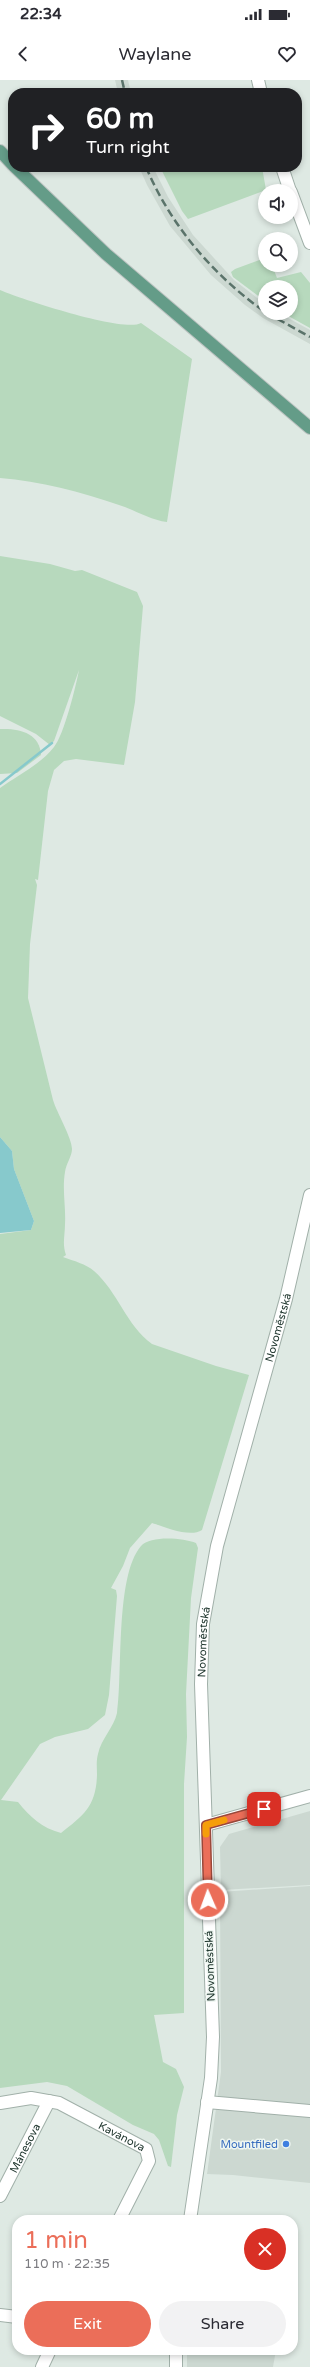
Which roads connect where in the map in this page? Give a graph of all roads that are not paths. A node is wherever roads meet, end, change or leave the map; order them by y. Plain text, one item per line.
1 (0, 151) edge
2 (8, 159) edge
3 (20, 172) edge
4 (284, 172) edge
5 (288, 184) edge
6 (298, 211) edge
7 (310, 243) edge
8 (310, 428) edge
9 (310, 1195) edge
10 (310, 1796) edge
11 (206, 1825) junction
12 (49, 2101) junction
13 (207, 2102) junction
14 (0, 2103) edge
15 (310, 2111) edge
16 (0, 2196) edge
17 (122, 2215) edge
18 (191, 2215) edge
19 (0, 2314) edge
20 (12, 2316) edge
21 (48, 2355) edge
22 (176, 2355) edge
23 (42, 2367) edge
24 (176, 2367) edge

1 - 2 main road
3 - 8 main road
4 - 5 street
6 - 7 street
9 - 11 street, Novoměstská
10 - 11 street
11 - 13 street, Novoměstská
12 - 14 street, Kavánova
12 - 16 street, Mánesova
12 - 17 street, Kavánova
13 - 15 street
13 - 18 street, Novoměstská
19 - 20 street
21 - 23 street
22 - 24 street

